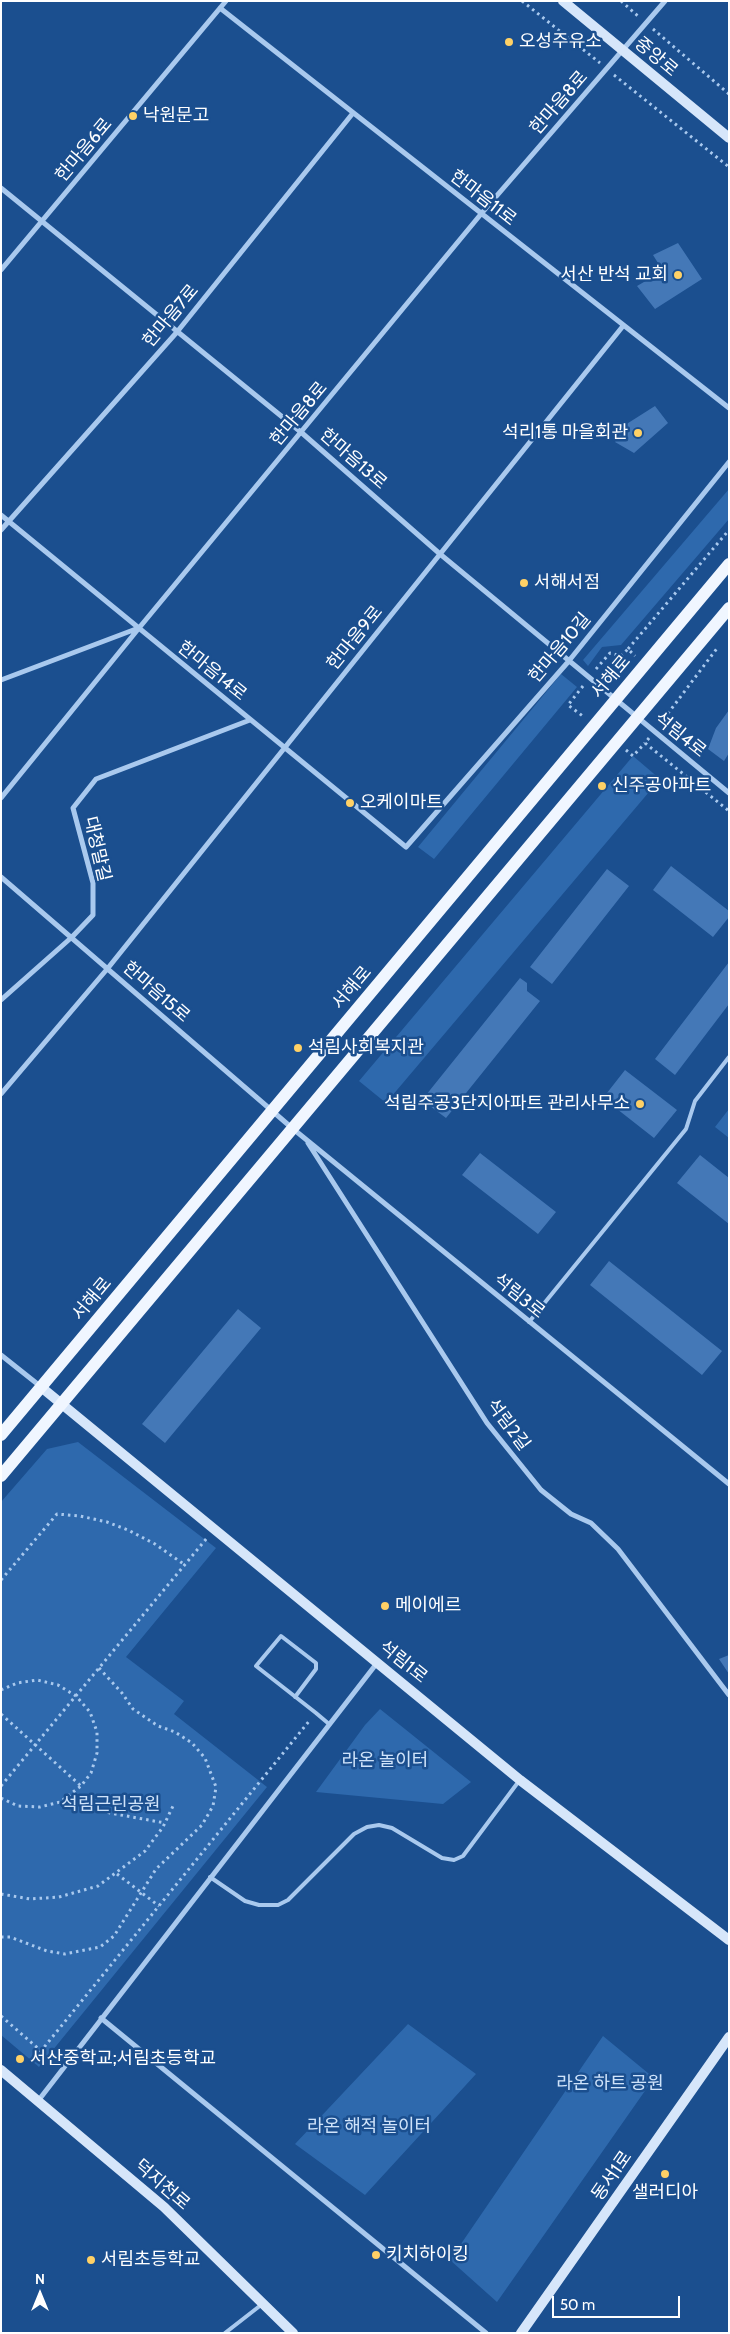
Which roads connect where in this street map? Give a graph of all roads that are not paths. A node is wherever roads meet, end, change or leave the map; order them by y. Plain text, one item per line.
1 (226, 1) edge
2 (563, 1) edge
3 (665, 1) edge
4 (220, 8) junction
5 (623, 51) junction
6 (353, 113) junction
7 (729, 138) edge
8 (1, 188) edge
9 (481, 214) junction
10 (41, 222) junction
11 (1, 270) edge
12 (624, 326) junction
13 (177, 332) junction
14 (729, 408) edge
15 (302, 433) junction
16 (729, 462) edge
17 (1, 516) edge
18 (8, 521) junction
19 (1, 530) edge
20 (440, 554) junction
21 (729, 564) edge
22 (729, 608) edge
23 (138, 628) junction
24 (568, 662) junction
25 (1, 680) edge
26 (616, 700) junction
27 (637, 717) junction
28 (250, 720) junction
29 (284, 748) junction
30 (729, 792) edge
31 (1, 798) edge
32 (406, 847) joint
33 (1, 877) edge
34 (72, 937) junction
35 (108, 968) junction
36 (1, 1000) edge
37 (729, 1057) edge
38 (1, 1094) edge
39 (272, 1110) junction
40 (292, 1128) junction
41 (305, 1139) junction
42 (529, 1322) junction
43 (1, 1355) edge
44 (41, 1387) junction
45 (61, 1404) junction
46 (1, 1435) edge
47 (1, 1476) edge
48 (729, 1484) edge
49 (377, 1662) junction
50 (729, 1694) edge
51 (295, 1697) junction
52 (330, 1724) junction
53 (520, 1780) junction
54 (210, 1877) junction
55 (729, 1940) edge
56 (100, 2018) junction
57 (729, 2038) edge
58 (1, 2070) edge
59 (38, 2102) junction
60 (263, 2303) junction
61 (225, 2333) edge
62 (293, 2333) edge
63 (486, 2333) edge
64 (521, 2333) edge

1 - 4 street, 한마음6로
2 - 5 street, 중앙로
3 - 5 street, 한마음8로
4 - 6 street, 한마음11로
4 - 10 street, 한마음6로
5 - 7 street, 중앙로
5 - 9 street, 한마음8로
6 - 9 street, 한마음11로
6 - 13 street, 한마음7로
8 - 10 street, 한마음13로
9 - 12 street, 한마음11로
9 - 15 street, 한마음8로
10 - 11 street, 한마음6로
10 - 13 street, 한마음13로
12 - 14 street, 한마음11로
12 - 20 street, 한마음9로
13 - 15 street, 한마음13로
13 - 18 street, 한마음7로
15 - 20 street, 한마음13로
15 - 23 street, 한마음8로
16 - 24 street, 한마음10길
17 - 18 street, 한마음14로
18 - 19 street, 한마음7로
18 - 23 street, 한마음14로
20 - 24 street, 한마음13로
20 - 29 street, 한마음9로
21 - 26 main road, 서해로
22 - 27 main road
23 - 25 street
23 - 28 street, 한마음14로
23 - 31 street, 한마음8로
24 - 26 street, 한마음13로
24 - 32 street, 한마음10길
26 - 27 street, 한마음13로
26 - 39 main road, 서해로
27 - 30 street, 석림4로
27 - 40 main road
28 - 29 street, 한마음14로
28 - 34 street, 대청말길
29 - 32 street, 한마음14로
29 - 35 street, 한마음9로
33 - 34 street, 한마음15로
34 - 35 street, 한마음15로
34 - 36 street, 대청말길
35 - 38 street, 한마음9로
35 - 39 street, 한마음15로
37 - 42 lane
39 - 40 street, 한마음15로
39 - 44 main road, 서해로
40 - 41 street, 석림3로
40 - 45 main road
41 - 42 street, 석림3로
41 - 50 street, 석림2길
42 - 48 street, 석림3로
43 - 44 street
44 - 45 street, 석림1로
44 - 46 main road, 서해로
45 - 47 main road
45 - 49 street, 석림1로
49 - 52 street
49 - 53 street, 석림1로
51 - 51 lane
51 - 52 lane
52 - 54 street
53 - 54 lane
53 - 55 street, 석림1로
54 - 56 street
56 - 59 street
56 - 63 street
57 - 64 street, 동서1로
58 - 59 street, 덕지천로
59 - 60 street, 덕지천로
60 - 61 lane
60 - 62 street, 덕지천로

